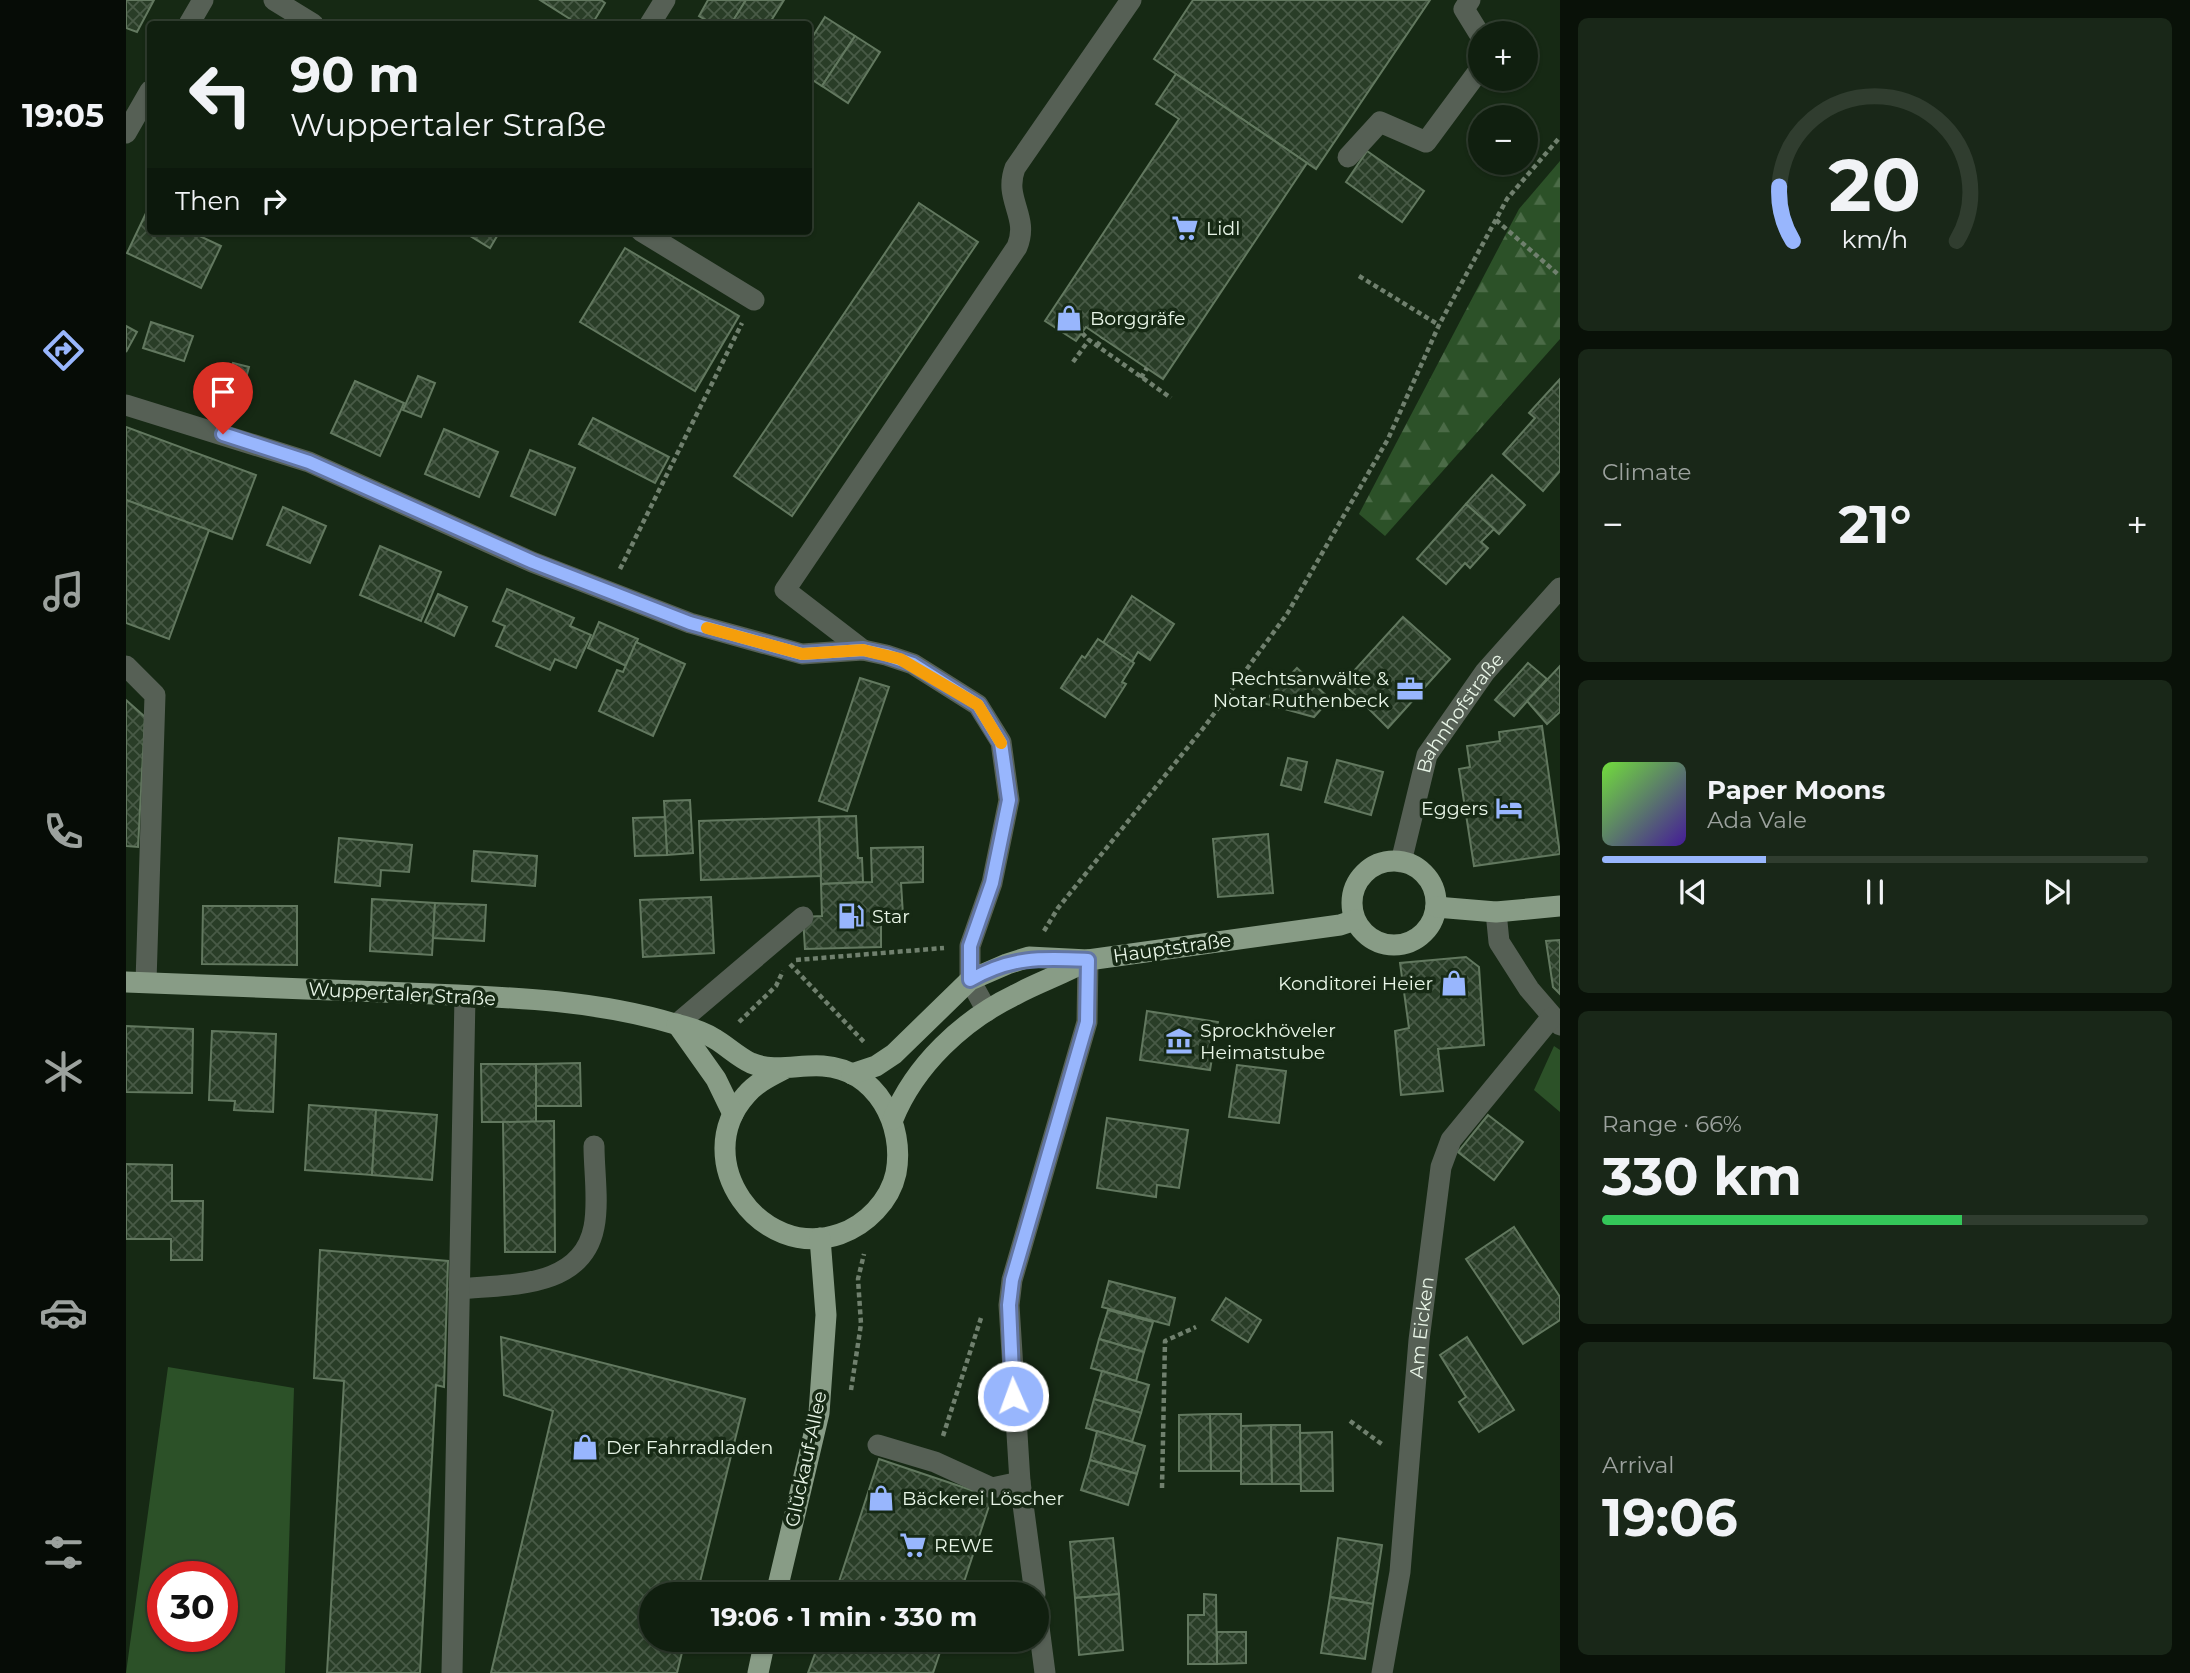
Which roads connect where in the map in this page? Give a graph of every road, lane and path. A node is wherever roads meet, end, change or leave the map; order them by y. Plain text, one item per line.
1 (203, 0) edge
2 (274, 0) edge
3 (665, 0) edge
4 (1131, 0) edge
5 (1470, 0) edge
6 (191, 21) edge
7 (308, 21) edge
8 (652, 21) edge
9 (1471, 21) edge
10 (1468, 85) edge
11 (147, 96) edge
12 (126, 133) edge
13 (1560, 138) edge
14 (1348, 157) dead end
15 (1496, 220) junction
16 (648, 235) edge
17 (1359, 276) dead end
18 (1560, 276) edge
19 (754, 300) joint
20 (1438, 325) junction
21 (1082, 333) dead end
22 (1102, 338) dead end
23 (1089, 340) junction
24 (1097, 346) junction
25 (1073, 362) dead end
26 (1147, 368) dead end
27 (1141, 378) junction
28 (1171, 398) dead end
29 (126, 405) edge
30 (1560, 588) edge
31 (609, 592) junction
32 (863, 650) junction
33 (126, 666) edge
34 (1401, 862) junction
35 (1560, 906) edge
36 (1436, 907) junction
37 (1496, 912) junction
38 (803, 917) dead end
39 (1355, 920) junction
40 (1042, 936) dead end
41 (946, 948) dead end
42 (1088, 960) junction
43 (787, 961) junction
44 (970, 980) junction
45 (136, 982) edge
46 (465, 996) junction
47 (987, 1012) junction
48 (1555, 1022) edge
49 (677, 1024) junction
50 (865, 1043) dead end
51 (736, 1054) junction
52 (786, 1068) junction
53 (852, 1074) junction
54 (733, 1114) junction
55 (893, 1119) junction
56 (594, 1146) dead end
57 (820, 1238) junction
58 (459, 1289) junction
59 (983, 1312) dead end
60 (1196, 1327) dead end
61 (1350, 1421) dead end
62 (878, 1445) dead end
63 (935, 1462) junction
64 (1409, 1465) junction
65 (1020, 1482) junction
66 (1162, 1488) dead end
67 (779, 1582) edge
68 (1033, 1582) edge
69 (762, 1652) edge
70 (1042, 1652) edge
71 (452, 1673) edge
72 (758, 1673) edge
73 (1045, 1673) edge
74 (1382, 1673) edge

1 - 6 street
2 - 7 street
3 - 8 street
4 - 32 street
5 - 9 street
10 - 14 street
11 - 12 street
13 - 15 path
15 - 18 path
15 - 20 path
16 - 19 street
17 - 20 path
19 - 31 path
20 - 40 path
21 - 23 path
22 - 24 path
23 - 24 path
23 - 25 path
24 - 27 path
26 - 27 path
27 - 28 path
29 - 31 street
30 - 34 street, Bahnhofstraße
31 - 32 street
32 - 44 street
33 - 45 street
34 - 36 main road
34 - 39 main road
35 - 37 main road
36 - 37 main road
36 - 39 main road
37 - 48 street
38 - 49 street
39 - 42 main road, Hauptstraße
41 - 43 path
42 - 44 main road
42 - 47 main road
42 - 65 street, Hauptstraße
43 - 50 path
43 - 51 path
44 - 47 street
44 - 53 main road
45 - 46 main road, Wuppertaler Straße
46 - 49 main road, Wuppertaler Straße
46 - 58 street
47 - 55 main road
48 - 64 street, Am Eicken
49 - 51 main road, Wuppertaler Straße
49 - 54 main road
51 - 52 main road, Wuppertaler Straße
52 - 53 main road
52 - 54 main road
53 - 55 main road
54 - 57 main road
55 - 57 main road
56 - 58 street
57 - 67 main road, Glückauf-Allee
58 - 71 street
59 - 63 path
60 - 66 path
61 - 64 path
62 - 63 street
63 - 65 street
64 - 74 street, Am Eicken
65 - 68 street, Hauptstraße
69 - 72 main road
70 - 73 street

